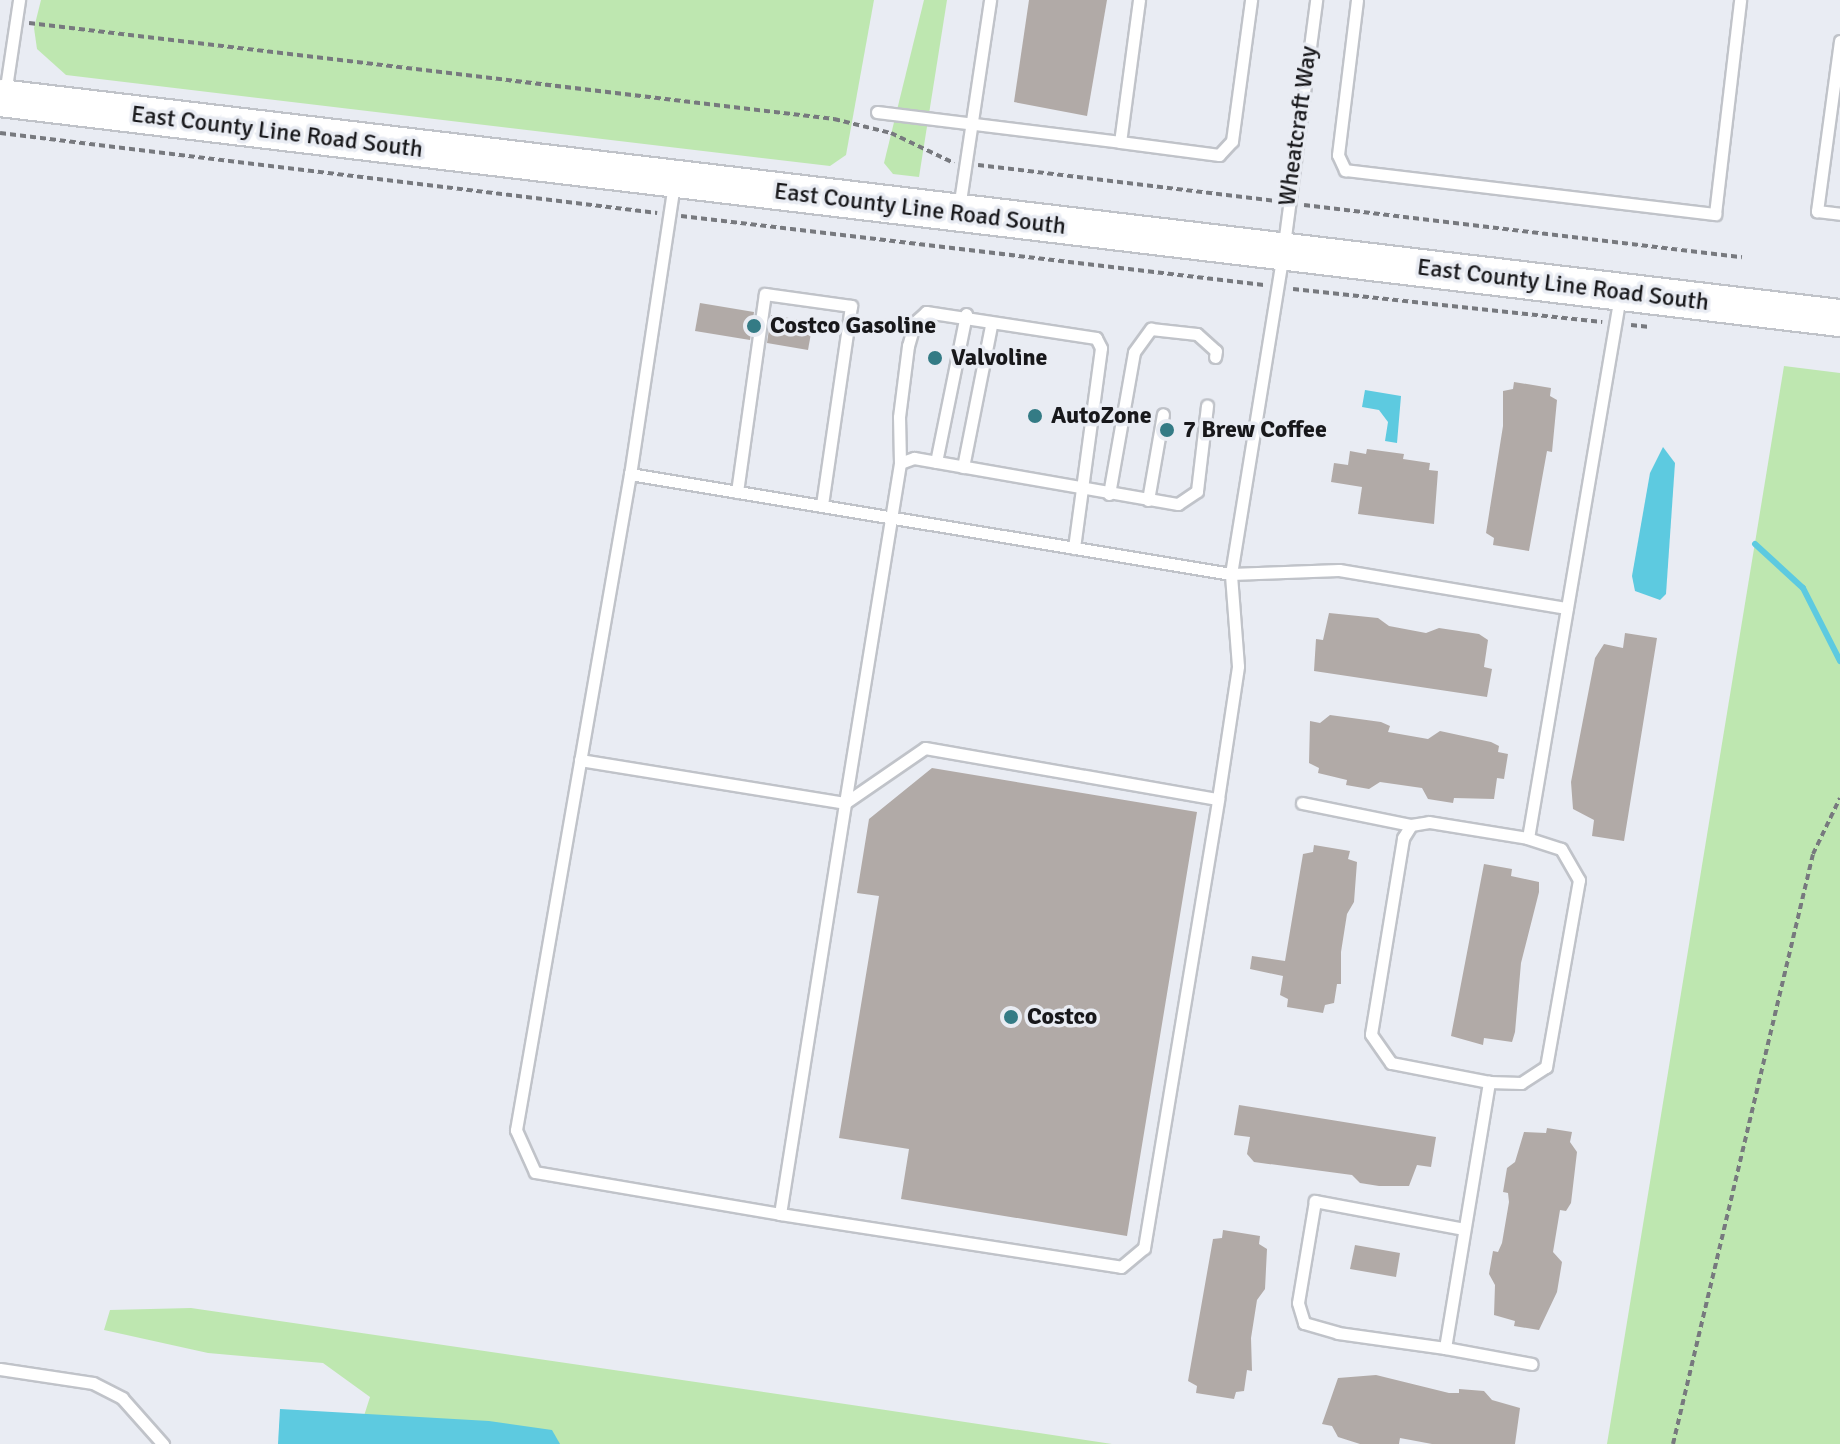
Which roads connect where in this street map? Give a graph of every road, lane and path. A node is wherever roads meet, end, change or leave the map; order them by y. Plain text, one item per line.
1 (19, 0) edge
2 (990, 0) edge
3 (1139, 0) edge
4 (1251, 0) edge
5 (1316, 0) edge
6 (1357, 0) edge
7 (1740, 0) edge
8 (16, 20) junction
9 (1840, 41) edge
10 (2, 110) edge
11 (877, 112) dead end
12 (970, 123) junction
13 (1120, 142) junction
14 (1825, 152) junction
15 (1840, 154) edge
16 (964, 164) junction
17 (675, 180) junction
18 (1287, 203) junction
19 (958, 213) junction
20 (1840, 214) edge
21 (669, 215) junction
22 (1283, 252) junction
23 (1742, 257) dead end
24 (1277, 287) junction
25 (1618, 308) junction
26 (966, 314) junction
27 (1840, 318) edge
28 (991, 325) junction
29 (1650, 327) dead end
30 (1215, 357) dead end
31 (1207, 406) dead end
32 (1163, 414) dead end
33 (936, 462) junction
34 (900, 463) junction
35 (963, 467) junction
36 (630, 474) junction
37 (1079, 489) junction
38 (737, 492) junction
39 (1109, 494) junction
40 (1148, 500) junction
41 (822, 506) junction
42 (891, 517) junction
43 (1074, 548) junction
44 (1231, 574) junction
45 (1567, 608) junction
46 (580, 760) junction
47 (1840, 798) edge
48 (1218, 799) junction
49 (845, 803) junction
50 (1302, 803) dead end
51 (1411, 825) junction
52 (1528, 838) junction
53 (1489, 1082) junction
54 (780, 1214) junction
55 (1464, 1229) junction
56 (1445, 1348) junction
57 (1532, 1364) dead end
58 (0, 1369) edge
59 (163, 1444) edge
60 (1673, 1444) edge

1 - 8 lane
2 - 12 lane
3 - 13 lane
4 - 13 lane
5 - 18 lane, Wheatcraft Way
6 - 7 lane
8 - 10 lane
8 - 16 path
9 - 14 lane
10 - 17 main road, East County Line Road South
10 - 21 path
11 - 12 lane
12 - 13 lane
12 - 16 lane
14 - 15 lane
14 - 20 lane
16 - 18 path
16 - 19 lane
17 - 19 main road, East County Line Road South
17 - 21 lane
18 - 22 lane, Wheatcraft Way
18 - 23 path
19 - 22 main road, East County Line Road South
21 - 24 path
21 - 36 lane
22 - 24 lane, Wheatcraft Way
22 - 25 main road, East County Line Road South
24 - 25 path
24 - 44 lane, Wheatcraft Way
25 - 27 main road, East County Line Road South
25 - 29 path
25 - 45 lane
26 - 28 lane
26 - 33 lane
26 - 34 lane
28 - 35 lane
28 - 37 lane
30 - 39 lane
31 - 40 lane
32 - 40 lane
33 - 34 lane
33 - 35 lane
34 - 42 lane
35 - 37 lane
36 - 38 lane
36 - 46 lane
37 - 39 lane
37 - 43 lane
38 - 41 lane
38 - 41 lane
39 - 40 lane
41 - 42 lane
42 - 43 lane
42 - 49 lane
43 - 44 lane
44 - 45 lane
44 - 48 lane, Wheatcraft Way
45 - 52 lane
46 - 49 lane
46 - 54 lane, Wheatcraft Way
47 - 60 path
48 - 49 lane
48 - 54 lane, Wheatcraft Way
49 - 54 lane
50 - 51 lane
51 - 52 lane
51 - 53 lane
52 - 53 lane
53 - 55 lane
55 - 56 lane
55 - 56 lane
56 - 57 lane
58 - 59 lane

